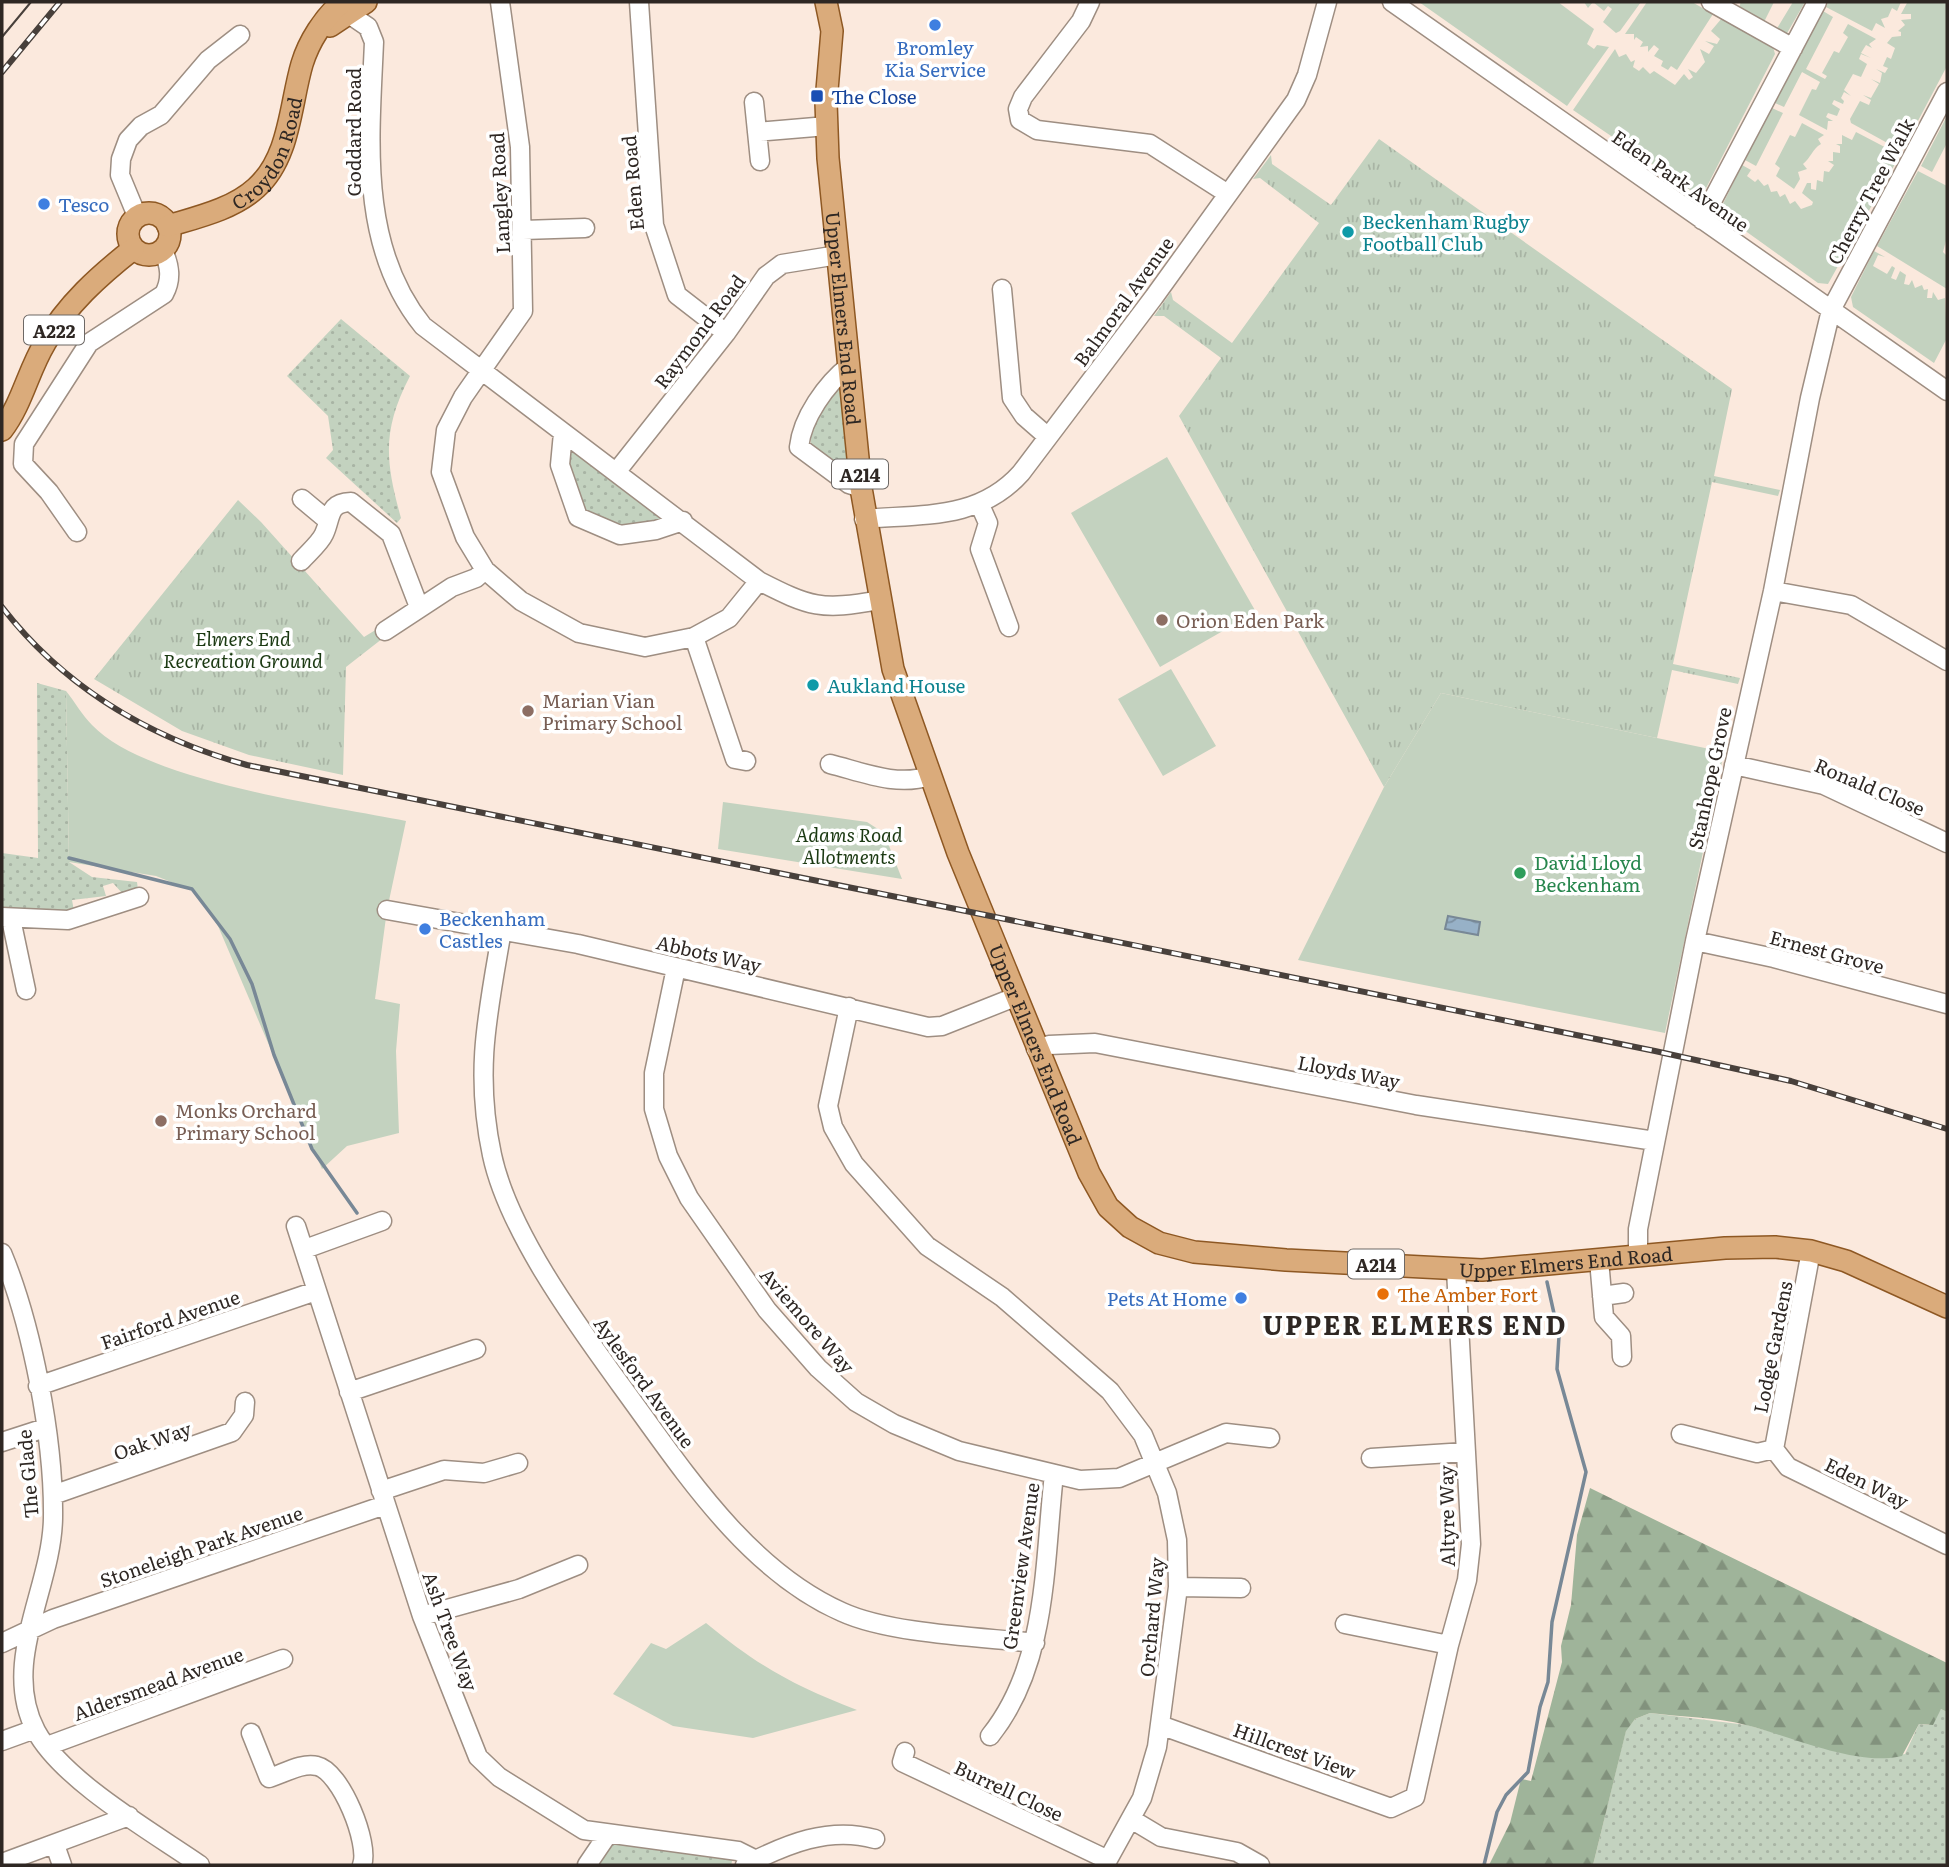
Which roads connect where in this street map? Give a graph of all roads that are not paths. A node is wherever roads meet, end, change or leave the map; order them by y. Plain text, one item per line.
1 (500, 2) edge
2 (639, 2) edge
3 (825, 2) edge
4 (843, 2) edge
5 (1090, 2) edge
6 (1327, 2) edge
7 (1392, 2) edge
8 (1711, 2) edge
9 (1816, 2) edge
10 (352, 6) edge
11 (832, 31) junction
12 (240, 35) dead end
13 (1793, 48) junction
14 (1947, 92) edge
15 (754, 102) dead end
16 (827, 126) junction
17 (757, 132) junction
18 (760, 161) dead end
19 (1228, 194) junction
20 (137, 216) junction
21 (1702, 220) junction
22 (169, 226) junction
23 (585, 228) dead end
24 (523, 230) junction
25 (133, 249) junction
26 (163, 250) junction
27 (838, 255) junction
28 (1002, 289) dead end
29 (1831, 310) junction
30 (726, 333) junction
31 (849, 366) junction
32 (482, 371) junction
33 (1947, 391) edge
34 (2, 430) edge
35 (563, 433) junction
36 (1048, 437) junction
37 (617, 471) junction
38 (861, 488) junction
39 (302, 499) dead end
40 (980, 505) junction
41 (326, 519) junction
42 (864, 519) junction
43 (683, 521) junction
44 (77, 532) dead end
45 (301, 561) dead end
46 (485, 570) junction
47 (759, 581) junction
48 (1773, 591) junction
49 (879, 600) junction
50 (419, 607) junction
51 (1009, 627) dead end
52 (385, 631) dead end
53 (694, 637) junction
54 (1947, 661) edge
55 (746, 761) dead end
56 (830, 764) dead end
57 (1734, 765) junction
58 (929, 776) junction
59 (1947, 843) edge
60 (139, 897) dead end
61 (387, 910) dead end
62 (6, 918) edge
63 (502, 930) junction
64 (1695, 941) junction
65 (676, 968) junction
66 (26, 990) dead end
67 (1015, 997) junction
68 (1947, 1004) edge
69 (849, 1007) junction
70 (1037, 1049) junction
71 (1655, 1141) junction
72 (383, 1221) dead end
73 (296, 1226) dead end
74 (306, 1249) junction
75 (1811, 1251) junction
76 (2, 1252) edge
77 (1638, 1256) junction
78 (1599, 1260) junction
79 (1456, 1270) junction
80 (6, 1274) edge
81 (316, 1291) junction
82 (1624, 1293) dead end
83 (1602, 1296) junction
84 (1947, 1307) edge
85 (476, 1349) dead end
86 (1622, 1357) dead end
87 (38, 1386) junction
88 (349, 1392) junction
89 (245, 1402) dead end
90 (45, 1428) junction
91 (1681, 1434) dead end
92 (1269, 1438) dead end
93 (2, 1441) edge
94 (1774, 1450) junction
95 (1466, 1452) junction
96 (1370, 1458) dead end
97 (1156, 1462) junction
98 (519, 1463) dead end
99 (1054, 1474) junction
100 (53, 1495) junction
101 (383, 1498) junction
102 (1947, 1545) edge
103 (578, 1565) dead end
104 (1178, 1587) junction
105 (1241, 1588) dead end
106 (422, 1616) junction
107 (1345, 1624) dead end
108 (31, 1630) junction
109 (2, 1643) edge
110 (1035, 1643) junction
111 (1449, 1645) junction
112 (283, 1659) dead end
113 (1160, 1725) junction
114 (35, 1729) junction
115 (251, 1733) dead end
116 (990, 1736) dead end
117 (2, 1741) edge
118 (47, 1746) junction
119 (905, 1752) dead end
120 (1415, 1797) joint
121 (129, 1816) junction
122 (1131, 1819) junction
123 (608, 1834) junction
124 (875, 1839) dead end
125 (55, 1844) junction
126 (1107, 1862) edge
127 (2, 1863) edge
128 (751, 1863) edge
129 (62, 1865) edge
130 (200, 1865) edge
131 (362, 1865) edge
132 (587, 1865) edge
133 (1260, 1865) edge

1 - 24 street, Langley Road
2 - 30 street, Eden Road
3 - 11 main road
4 - 11 main road
5 - 19 street
6 - 19 street, Balmoral Avenue
7 - 21 street, Eden Park Avenue
8 - 13 street
9 - 13 street
10 - 22 main road, Croydon Road
10 - 32 street, Goddard Road
11 - 16 main road, Upper Elmers End Road / A214
12 - 20 street
13 - 21 street
14 - 29 street, Cherry Tree Walk
15 - 17 street
16 - 17 street
16 - 27 main road, Upper Elmers End Road / A214
17 - 18 street
19 - 36 street, Balmoral Avenue
20 - 22 main road
20 - 25 main road
21 - 29 street, Eden Park Avenue
22 - 26 main road
23 - 24 street
24 - 32 street, Langley Road
25 - 26 main road
25 - 34 main road, A222
26 - 44 street
27 - 30 street, Raymond Road
27 - 31 main road, Upper Elmers End Road / A214
28 - 36 street
29 - 33 street, Eden Park Avenue
29 - 48 street, Stanhope Grove
30 - 37 street, Raymond Road
31 - 38 main road, Upper Elmers End Road / A214
31 - 38 street
32 - 35 street, Goddard Road
32 - 46 street, Langley Road
35 - 37 street, Goddard Road
35 - 43 street
36 - 40 street, Balmoral Avenue
37 - 43 street, Goddard Road
38 - 42 main road, Upper Elmers End Road / A214
39 - 41 street
40 - 42 street, Balmoral Avenue
40 - 51 street
41 - 45 street
41 - 50 street
42 - 49 main road, Upper Elmers End Road / A214
43 - 47 street, Goddard Road
46 - 50 street
46 - 53 street, Langley Road
47 - 49 street, Goddard Road
47 - 53 street, Langley Road
48 - 54 street
48 - 57 street, Stanhope Grove
49 - 58 main road, Upper Elmers End Road / A214
50 - 52 street
53 - 55 street
56 - 58 street
57 - 59 street, Ronald Close
57 - 64 street, Stanhope Grove
58 - 67 main road, Upper Elmers End Road / A214
60 - 62 street
61 - 63 street, Abbots Way
62 - 66 street
63 - 65 street, Abbots Way
63 - 110 street, Aylesford Avenue
64 - 68 street, Ernest Grove
64 - 71 street, Stanhope Grove
65 - 69 street, Abbots Way
65 - 99 street, Aviemore Way
67 - 69 street, Abbots Way
67 - 70 main road, Upper Elmers End Road / A214
69 - 97 street, Orchard Way
70 - 71 street, Lloyds Way
70 - 79 main road, Upper Elmers End Road / A214
71 - 77 street, Stanhope Grove
72 - 74 street
73 - 74 street, Ash Tree Way
74 - 81 street, Ash Tree Way
75 - 77 main road, Upper Elmers End Road / A214
75 - 84 main road, Upper Elmers End Road / A214
75 - 94 street, Lodge Gardens
76 - 80 street, The Glade
77 - 78 main road, Upper Elmers End Road / A214
78 - 79 main road, Upper Elmers End Road / A214
78 - 83 street
79 - 95 street, Altyre Way
80 - 87 street, The Glade
81 - 87 street, Fairford Avenue
81 - 88 street, Ash Tree Way
82 - 83 street
83 - 86 street
85 - 88 street
87 - 90 street, The Glade
88 - 101 street, Ash Tree Way
89 - 100 street, Oak Way
90 - 93 street
90 - 100 street, The Glade
91 - 94 street
92 - 97 street, Aviemore Way
94 - 102 street, Eden Way
95 - 96 street
95 - 111 street, Altyre Way
97 - 99 street, Aviemore Way
97 - 104 street, Orchard Way
98 - 101 street, Stoneleigh Park Avenue
99 - 110 street, Greenview Avenue
100 - 108 street, The Glade
101 - 106 street, Ash Tree Way
101 - 108 street, Stoneleigh Park Avenue
103 - 106 street
104 - 105 street
104 - 113 street, Orchard Way
106 - 123 street, Ash Tree Way
107 - 111 street
108 - 109 street, Stoneleigh Park Avenue
108 - 114 street, The Glade
110 - 116 street, Greenview Avenue
111 - 120 street, Altyre Way
112 - 118 street, Aldersmead Avenue
113 - 120 street, Hillcrest View
113 - 122 street, Orchard Way
114 - 117 street
114 - 118 street, The Glade
115 - 131 street
118 - 121 street, The Glade
119 - 126 street, Burrell Close
121 - 125 street
121 - 130 street, The Glade
122 - 126 street, Orchard Way
122 - 133 street
123 - 128 street, Ash Tree Way
123 - 132 street
124 - 128 street
125 - 127 street
125 - 129 street

